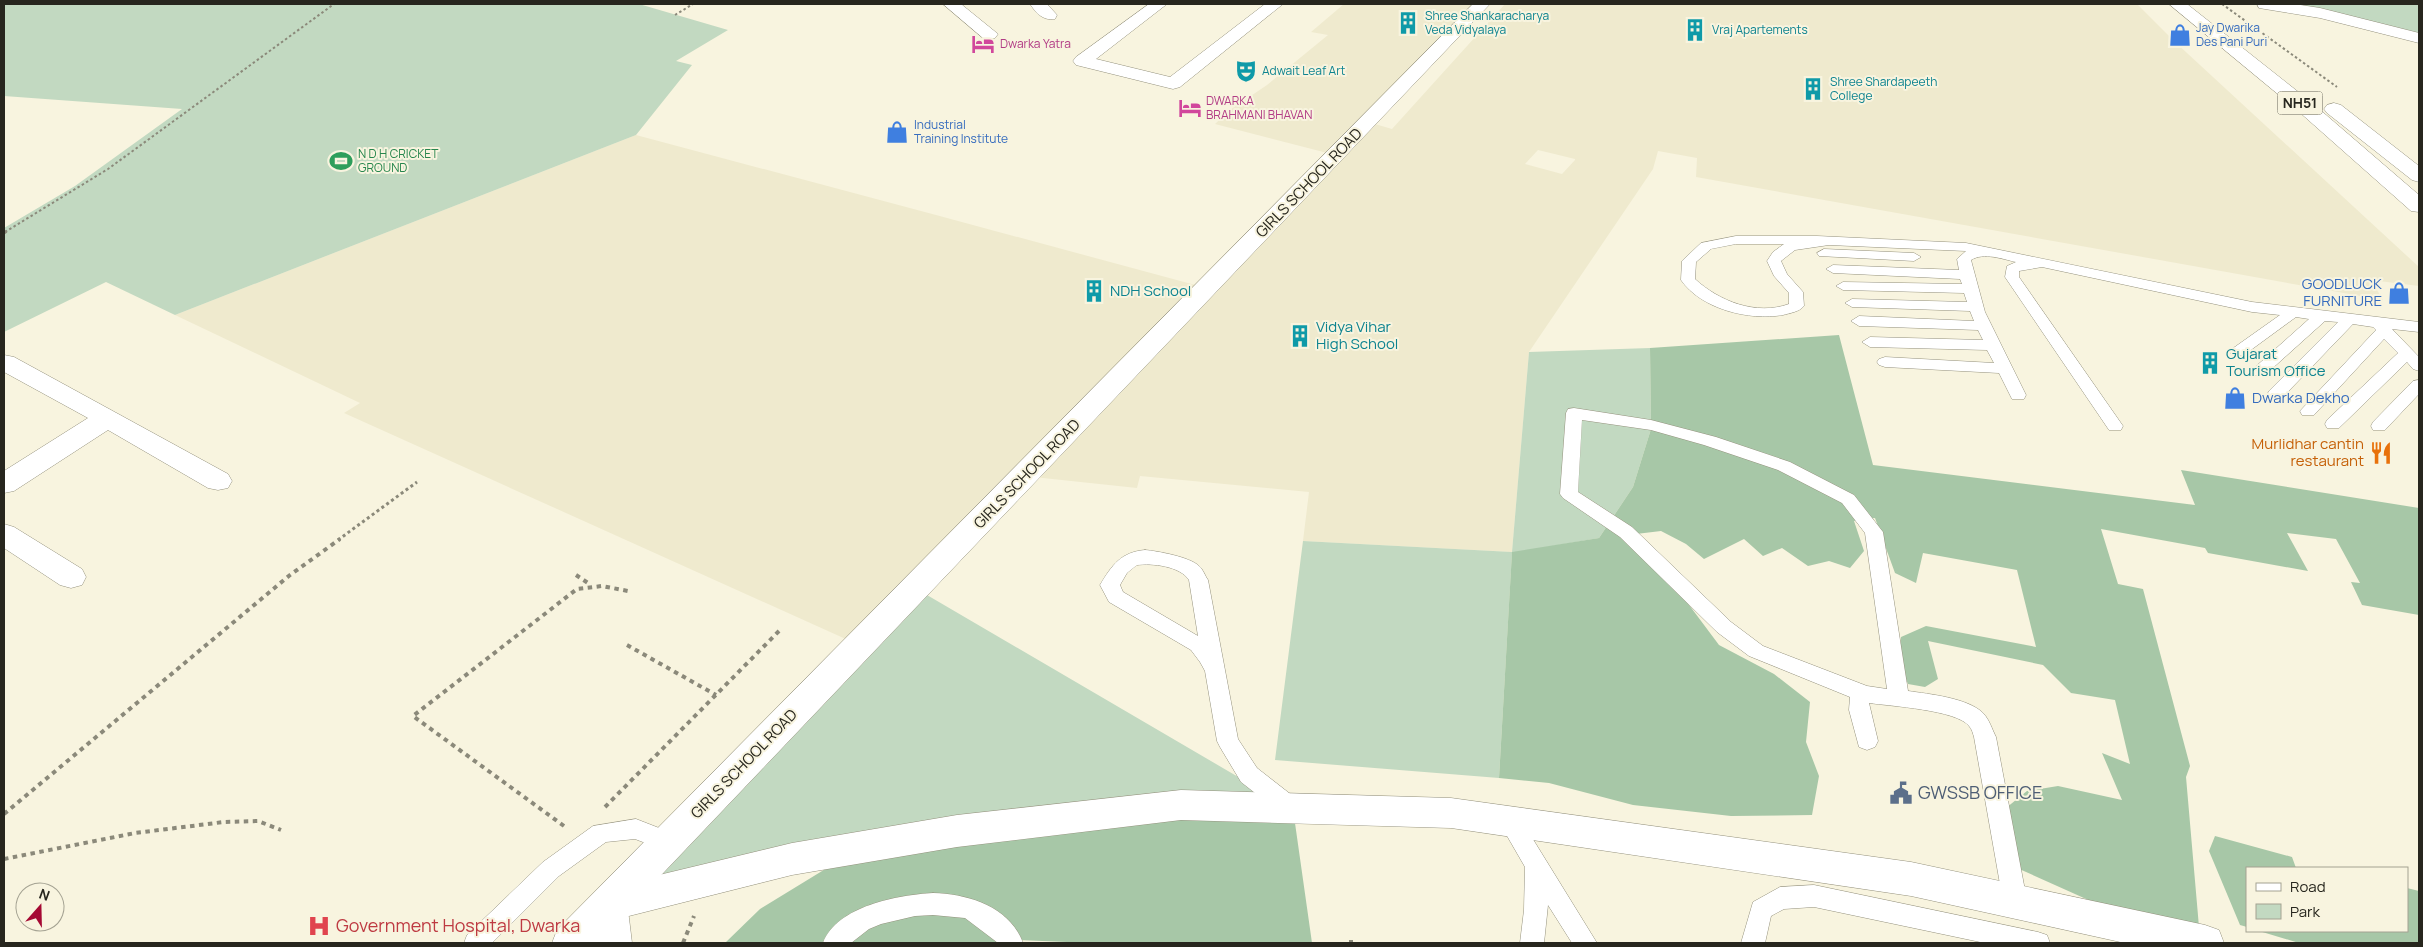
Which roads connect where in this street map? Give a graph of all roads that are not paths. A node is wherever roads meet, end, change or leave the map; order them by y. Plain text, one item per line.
1 (951, 4) edge
2 (1159, 4) edge
3 (1275, 4) edge
4 (1482, 4) edge
5 (2177, 4) edge
6 (2202, 4) edge
7 (2264, 4) edge
8 (990, 34) dead end
9 (2419, 38) edge
10 (2419, 176) edge
11 (2419, 206) edge
12 (1825, 247) junction
13 (2002, 254) junction
14 (1964, 259) junction
15 (2058, 266) junction
16 (1833, 269) dead end
17 (1968, 282) junction
18 (1844, 286) dead end
19 (1852, 303) dead end
20 (1976, 307) junction
21 (2291, 314) junction
22 (2320, 317) junction
23 (2350, 320) junction
24 (1860, 321) dead end
25 (1985, 326) junction
26 (2381, 327) junction
27 (2419, 327) edge
28 (1870, 342) dead end
29 (1994, 345) junction
30 (2238, 352) dead end
31 (2407, 353) junction
32 (5, 362) dead end
33 (1885, 362) dead end
34 (2419, 366) edge
35 (2005, 368) junction
36 (2259, 372) dead end
37 (2419, 385) edge
38 (2018, 395) dead end
39 (2275, 395) dead end
40 (2308, 411) dead end
41 (107, 418) junction
42 (2334, 424) dead end
43 (2115, 426) dead end
44 (2379, 426) dead end
45 (218, 481) dead end
46 (4, 484) edge
47 (4, 534) edge
48 (71, 577) dead end
49 (1215, 671) junction
50 (1866, 694) junction
51 (1899, 699) junction
52 (1867, 741) dead end
53 (1293, 809) junction
54 (1510, 822) junction
55 (669, 842) junction
56 (1537, 864) junction
57 (2015, 901) junction
58 (609, 904) junction
59 (476, 943) edge
60 (570, 943) edge
61 (613, 943) edge
62 (835, 943) edge
63 (1011, 943) edge
64 (1532, 943) edge
65 (1584, 943) edge
66 (1753, 943) edge
67 (2038, 943) edge
68 (2205, 943) edge

1 - 8 main road
2 - 3 main road
4 - 55 main road, GIRLS SCHOOL ROAD
5 - 11 main road, NH51
6 - 10 main road, NH51
7 - 9 main road
12 - 12 lane
12 - 13 lane
12 - 14 lane
13 - 14 lane
13 - 15 lane
14 - 17 lane
15 - 21 lane
15 - 43 lane
16 - 17 lane
17 - 18 lane
17 - 20 lane
19 - 20 lane
20 - 25 lane
21 - 22 lane
21 - 30 lane
22 - 23 lane
22 - 36 lane
23 - 26 lane
23 - 39 lane
24 - 25 lane
25 - 29 lane
26 - 27 lane
26 - 31 lane
26 - 40 lane
28 - 29 lane
29 - 35 lane
31 - 34 lane
31 - 42 lane
32 - 41 main road
33 - 35 lane
35 - 38 lane
37 - 44 lane
41 - 45 main road
41 - 46 main road
47 - 48 main road
49 - 49 lane
49 - 53 lane
50 - 51 lane
50 - 51 lane
50 - 52 lane
51 - 57 lane
53 - 54 main road
53 - 58 main road
54 - 56 lane
54 - 57 main road
55 - 58 main road, GIRLS SCHOOL ROAD
55 - 59 lane
56 - 64 lane
56 - 65 lane
57 - 68 main road
58 - 60 main road, GIRLS SCHOOL ROAD
58 - 61 main road
62 - 63 lane
66 - 67 lane

